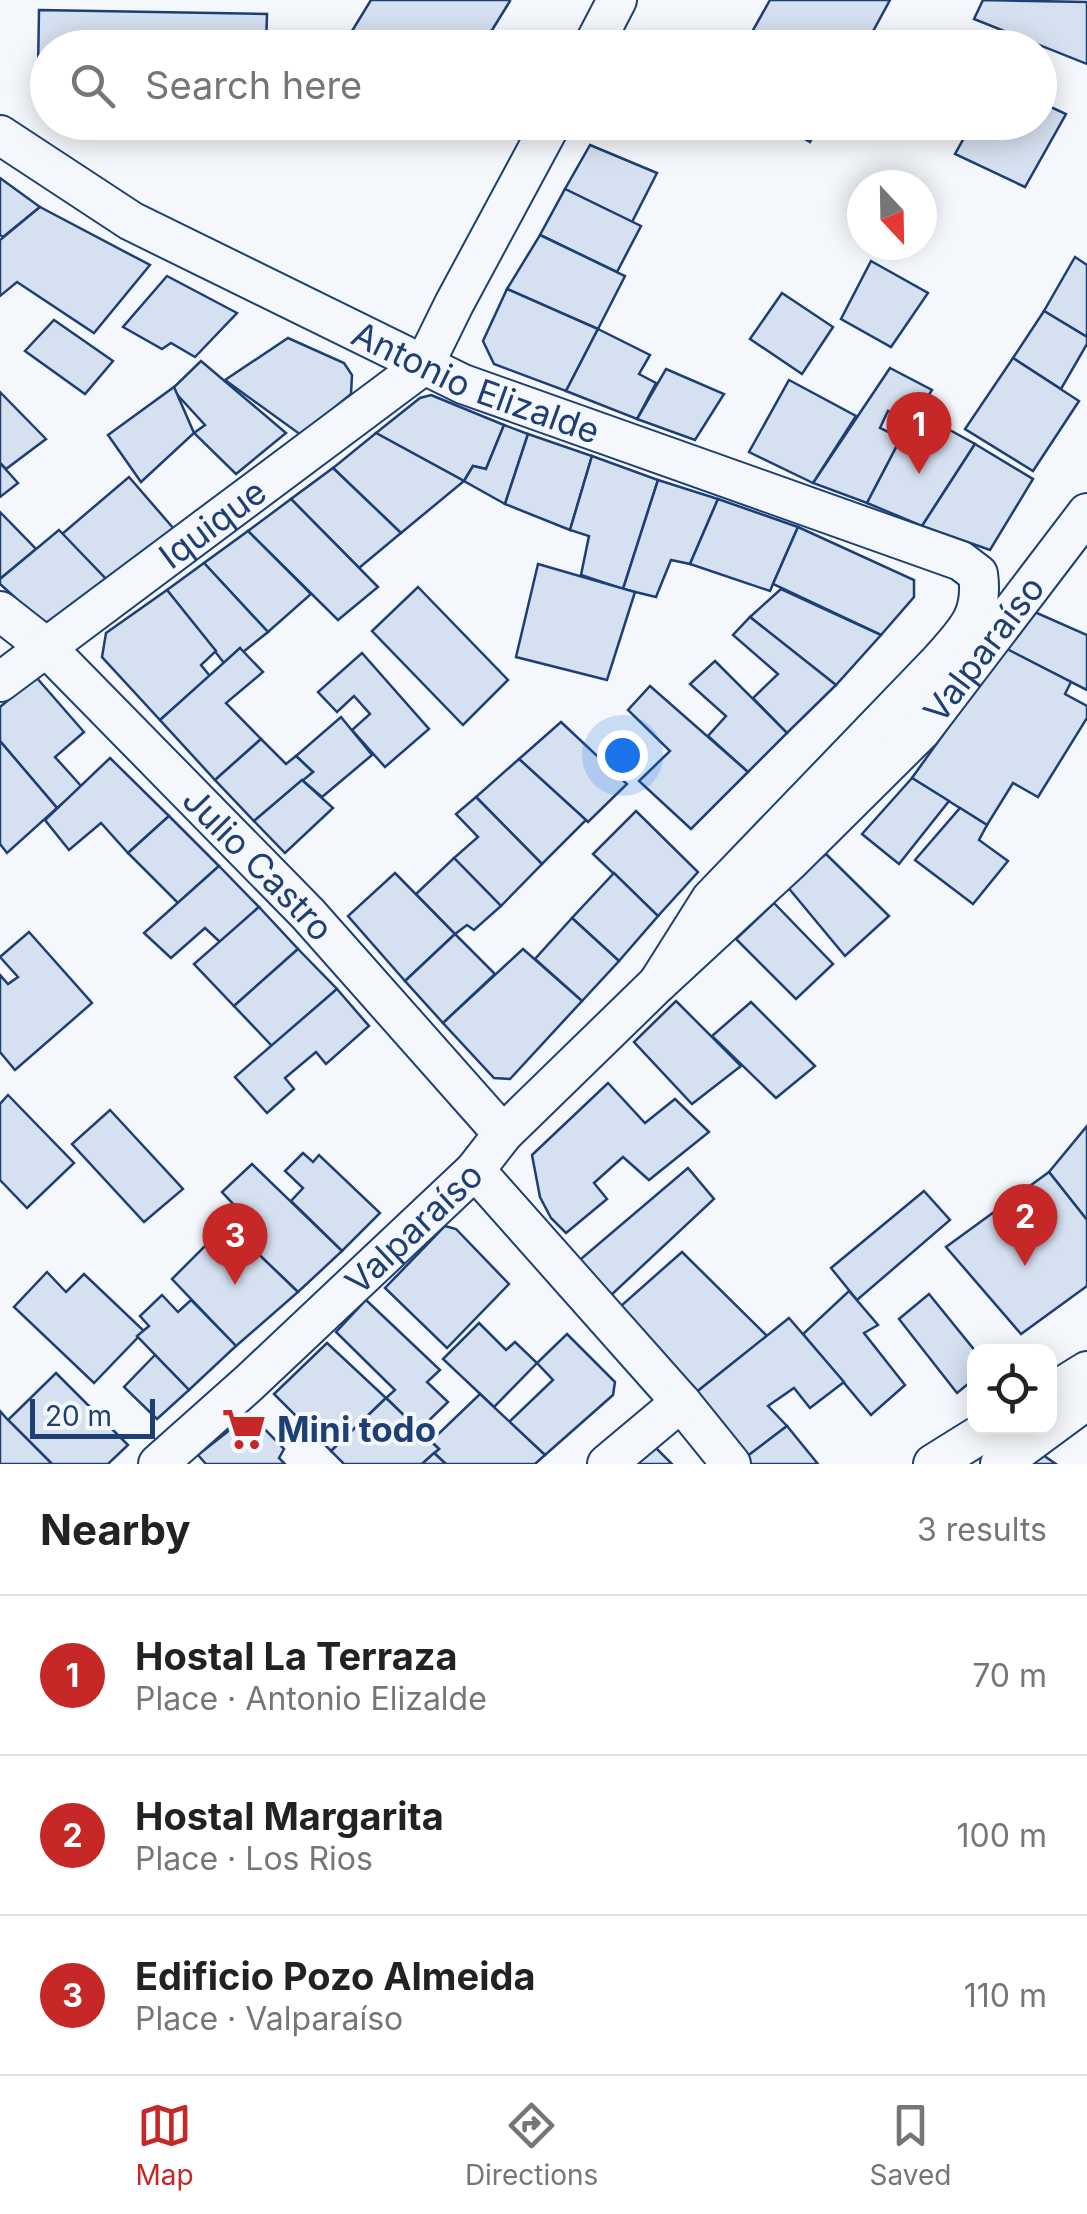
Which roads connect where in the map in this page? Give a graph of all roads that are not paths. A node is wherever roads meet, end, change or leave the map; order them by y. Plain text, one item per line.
1 (618, 0) edge
2 (602, 30) edge
3 (0, 136) edge
4 (542, 140) edge
5 (424, 365) junction
6 (1087, 514) edge
7 (978, 574) joint
8 (0, 612) edge
9 (46, 647) junction
10 (0, 682) edge
11 (658, 983) junction
12 (503, 1134) junction
13 (475, 1170) junction
14 (1087, 1371) edge
15 (1057, 1390) edge
16 (1087, 1400) edge
17 (681, 1402) junction
18 (981, 1434) edge
19 (158, 1464) edge
20 (607, 1464) edge
21 (731, 1464) edge
22 (933, 1464) edge
23 (1000, 1464) edge

1 - 2 street
3 - 5 street, Antonio Elizalde
4 - 5 street
5 - 7 street, Antonio Elizalde
5 - 9 street, Iquique
6 - 11 street, Valparaíso
7 - 11 street, Valparaíso
8 - 9 street, Julio Castro
9 - 10 street, Iquique
9 - 12 street, Julio Castro
11 - 12 street, Valparaíso
12 - 13 street, Valparaíso
13 - 17 street
13 - 19 street, Valparaíso
14 - 15 street
16 - 23 street
17 - 20 street
17 - 21 street
18 - 22 street

